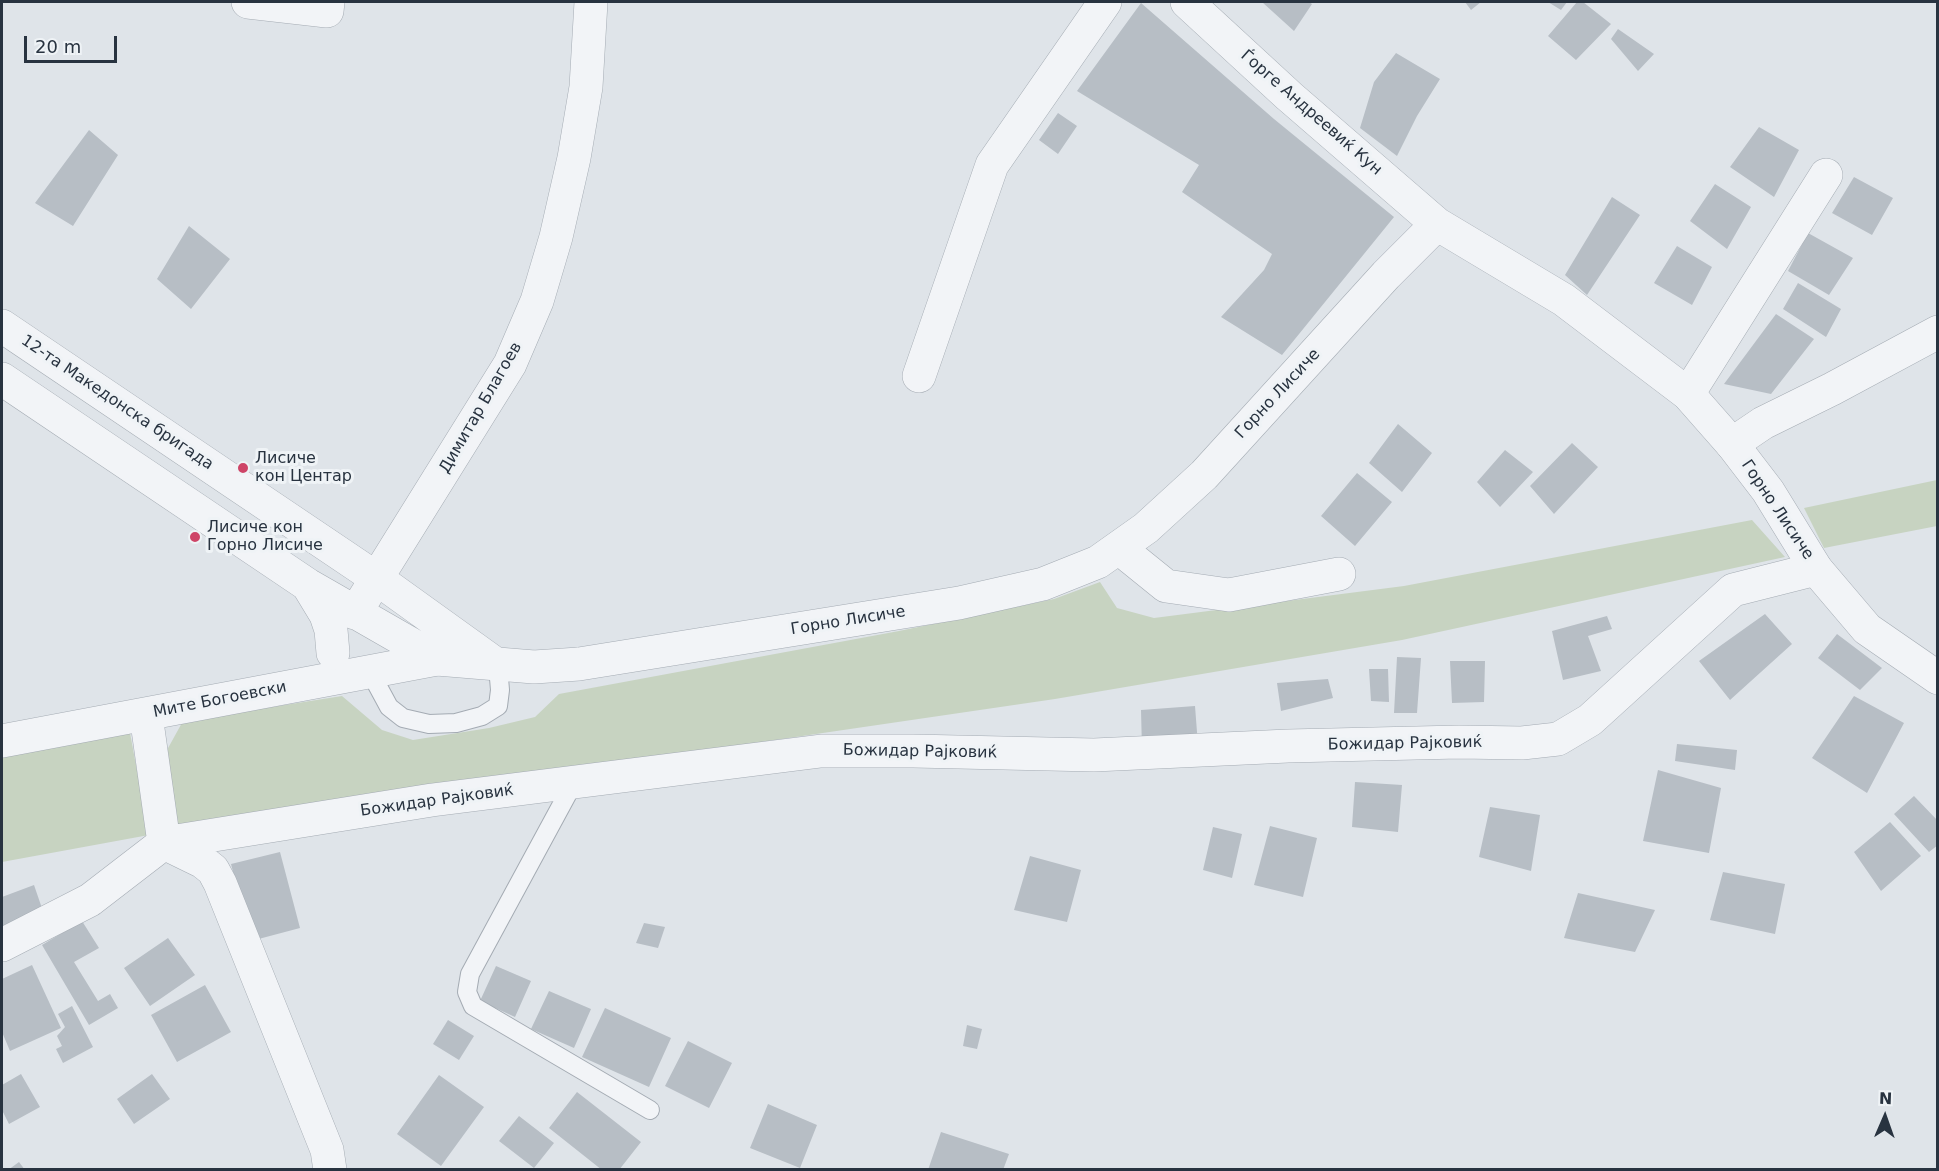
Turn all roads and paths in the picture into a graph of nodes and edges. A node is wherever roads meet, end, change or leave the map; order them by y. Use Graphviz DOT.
graph roads {
  1 [pos="248,2"];
  2 [pos="328,2"];
  3 [pos="591,2"];
  4 [pos="1105,2"];
  5 [pos="1187,2"];
  6 [pos="1826,175"];
  7 [pos="1437,224"];
  8 [pos="2,326"];
  9 [pos="1938,332"];
  10 [pos="919,376"];
  11 [pos="2,379"];
  12 [pos="1688,394"];
  13 [pos="1732,444"];
  14 [pos="1119,548"];
  15 [pos="1816,569"];
  16 [pos="1339,574"];
  17 [pos="376,578"];
  18 [pos="308,585"];
  19 [pos="355,613"];
  20 [pos="333,653"];
  21 [pos="437,659"];
  22 [pos="498,666"];
  23 [pos="369,670"];
  24 [pos="1938,678"];
  25 [pos="316,681"];
  26 [pos="146,715"];
  27 [pos="2,741"];
  28 [pos="574,782"];
  29 [pos="164,843"];
  30 [pos="2,945"];
  31 [pos="650,1110"];
  32 [pos="330,1170"];
  1 -- 2 [label="street"];
  3 -- 17 [label="street, Димитар Благоев"];
  4 -- 10 [label="street"];
  5 -- 7 [label="street, Ѓорге Андреевиќ Кун"];
  6 -- 12 [label="street"];
  7 -- 12 [label="street, Горно Лисиче"];
  7 -- 14 [label="street, Горно Лисиче"];
  8 -- 17 [label="street, 12-та Македонска бригада"];
  9 -- 13 [label="street"];
  11 -- 18 [label="street"];
  12 -- 13 [label="street, Горно Лисиче"];
  13 -- 15 [label="street, Горно Лисиче"];
  14 -- 16 [label="street"];
  14 -- 22 [label="street, Горно Лисиче"];
  15 -- 24 [label="street, Горно Лисиче"];
  15 -- 28 [label="street, Божидар Рајковиќ"];
  17 -- 19 [label="street, Димитар Благоев"];
  17 -- 22 [label="street, 12-та Македонска бригада"];
  18 -- 19 [label="street"];
  18 -- 20 [label="street"];
  19 -- 20 [label="street, Димитар Благоев"];
  19 -- 21 [label="street"];
  20 -- 25 [label="street, Димитар Благоев"];
  21 -- 22 [label="street, Горно Лисиче"];
  21 -- 23 [label="street, Мите Богоевски"];
  22 -- 23 [label="lane"];
  23 -- 25 [label="street, Мите Богоевски"];
  25 -- 26 [label="street, Мите Богоевски"];
  26 -- 27 [label="street, Мите Богоевски"];
  26 -- 29 [label="street"];
  28 -- 29 [label="street, Божидар Рајковиќ"];
  28 -- 31 [label="lane"];
  29 -- 30 [label="street, Божидар Рајковиќ"];
  29 -- 32 [label="street"];
}
